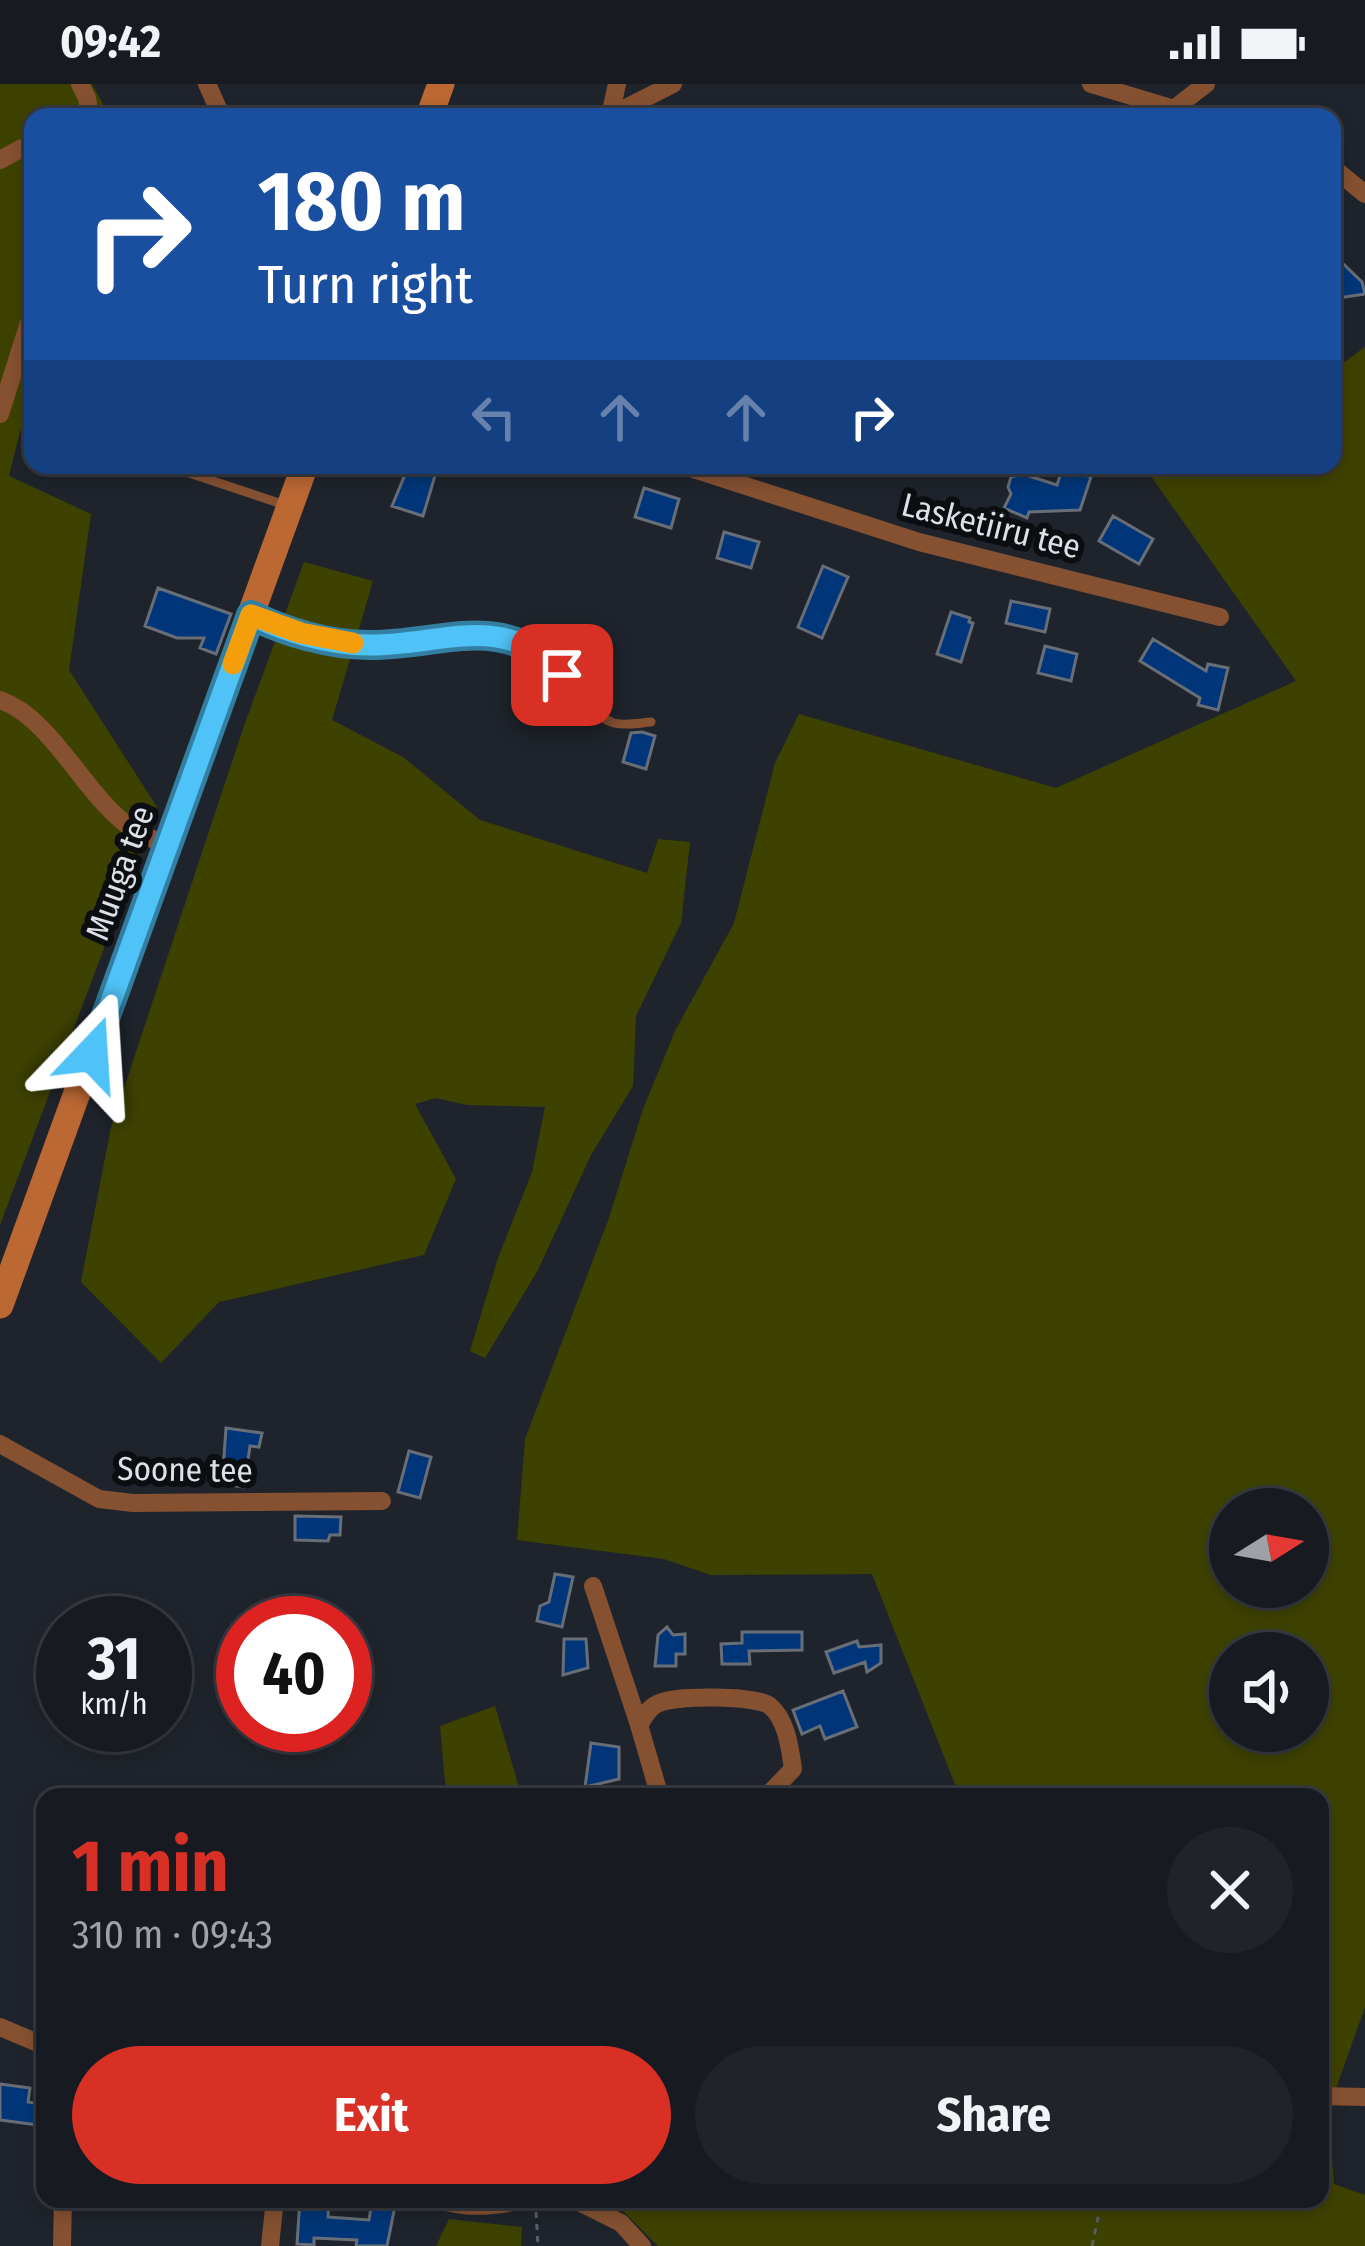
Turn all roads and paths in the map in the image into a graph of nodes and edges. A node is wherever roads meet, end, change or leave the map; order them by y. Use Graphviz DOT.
graph roads {
  1 [pos="674,84"];
  2 [pos="1091,84"];
  3 [pos="1206,84"];
  4 [pos="627,108"];
  5 [pos="1175,108"];
  6 [pos="1341,174"];
  7 [pos="1365,194"];
  8 [pos="24,338"];
  9 [pos="0,414"];
  10 [pos="191,474"];
  11 [pos="302,474"];
  12 [pos="709,474"];
  13 [pos="290,507"];
  14 [pos="251,615"];
  15 [pos="1220,616"];
  16 [pos="0,700"];
  17 [pos="651,722"];
  18 [pos="169,844"];
  19 [pos="0,1305"];
  20 [pos="0,1444"];
  21 [pos="382,1501"];
  22 [pos="592,1586"];
  23 [pos="639,1726"];
  24 [pos="657,1788"];
  25 [pos="775,1788"];
  26 [pos="0,2027"];
  27 [pos="36,2042"];
  28 [pos="1329,2096"];
  29 [pos="1365,2097"];
  30 [pos="63,2208"];
  31 [pos="274,2208"];
  32 [pos="536,2208"];
  33 [pos="591,2208"];
  34 [pos="1100,2208"];
  35 [pos="62,2246"];
  36 [pos="270,2246"];
  37 [pos="538,2246"];
  38 [pos="642,2246"];
  39 [pos="1092,2246"];
  1 -- 4 [label="street"];
  2 -- 5 [label="street"];
  3 -- 5 [label="street"];
  6 -- 7 [label="street"];
  8 -- 9 [label="street"];
  10 -- 13 [label="lane"];
  11 -- 13 [label="street, Muuga tee"];
  12 -- 15 [label="street, Lasketiiru tee"];
  13 -- 14 [label="street, Muuga tee"];
  14 -- 17 [label="lane"];
  14 -- 18 [label="street, Muuga tee"];
  16 -- 18 [label="street"];
  18 -- 19 [label="street, Muuga tee"];
  20 -- 21 [label="street, Soone tee"];
  22 -- 23 [label="street"];
  23 -- 24 [label="street"];
  23 -- 25 [label="street"];
  26 -- 27 [label="street"];
  28 -- 29 [label="street"];
  30 -- 35 [label="street"];
  31 -- 36 [label="street"];
  32 -- 37 [label="path"];
  33 -- 38 [label="street"];
  34 -- 39 [label="path"];
}
